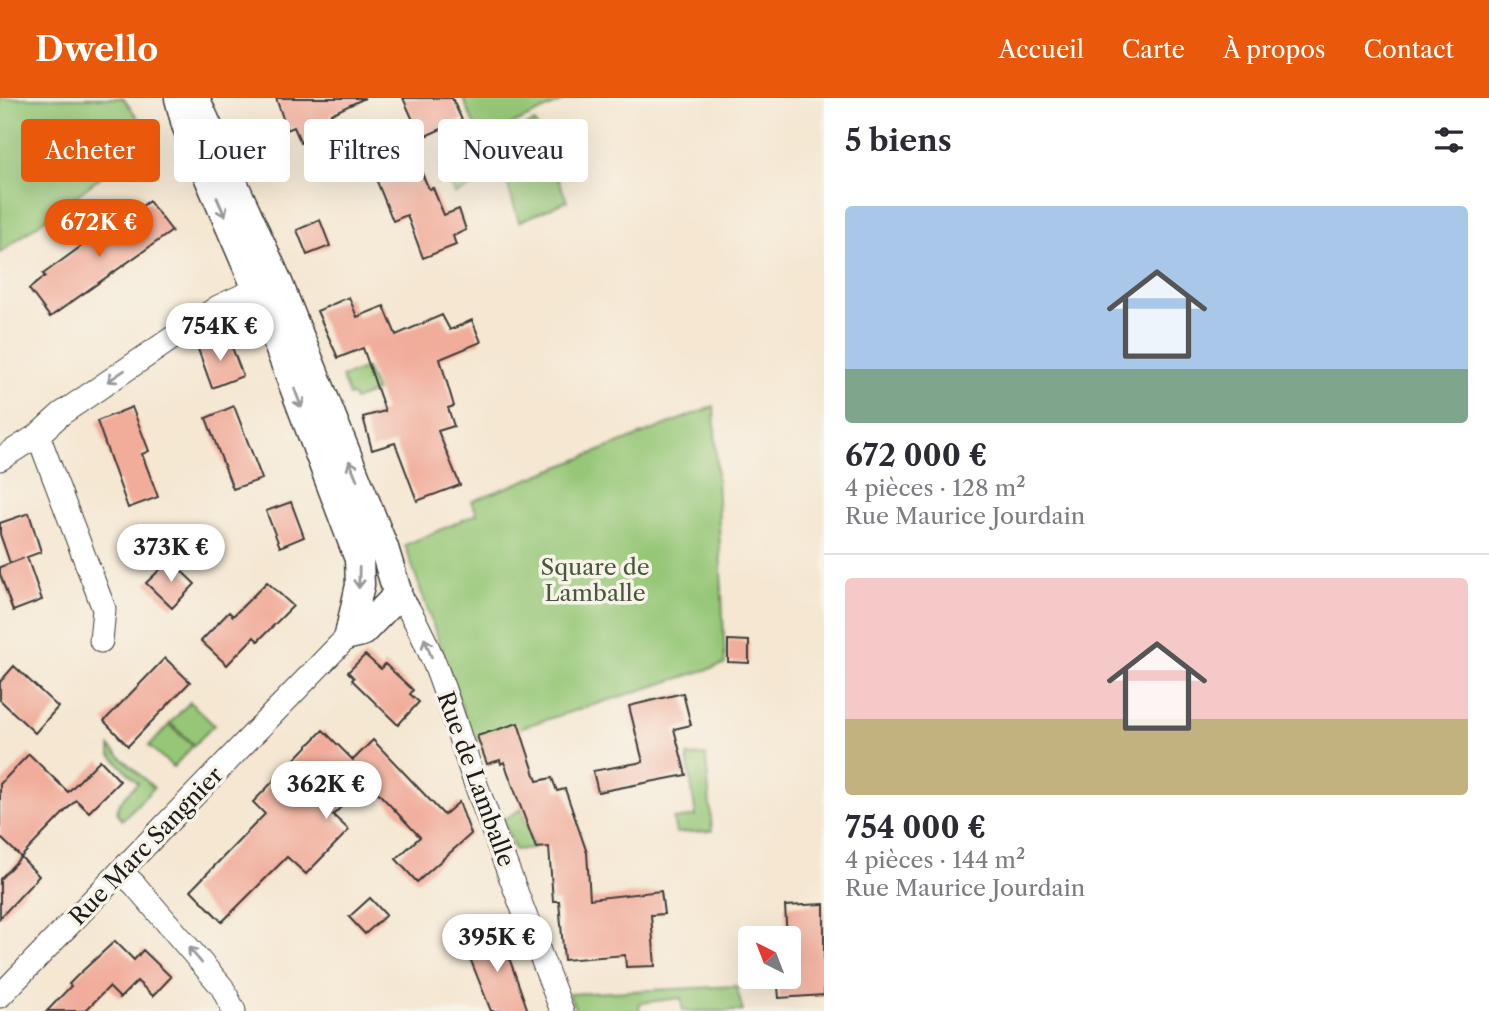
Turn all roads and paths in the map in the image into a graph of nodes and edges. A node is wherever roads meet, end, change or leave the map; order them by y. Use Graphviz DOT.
graph roads {
  1 [pos="179,98"];
  2 [pos="195,98"];
  3 [pos="267,284"];
  4 [pos="38,435"];
  5 [pos="0,459"];
  6 [pos="397,591"];
  7 [pos="349,635"];
  8 [pos="101,641"];
  9 [pos="121,872"];
  10 [pos="0,996"];
  11 [pos="234,1011"];
  12 [pos="562,1011"];
  1 -- 3 [label="street, one-way"];
  2 -- 3 [label="street"];
  3 -- 4 [label="street, one-way"];
  6 -- 3 [label="street, one-way"];
  3 -- 7 [label="street, one-way"];
  4 -- 5 [label="street"];
  4 -- 8 [label="street"];
  6 -- 7 [label="street"];
  12 -- 6 [label="street, Rue de Lamballe, one-way"];
  7 -- 9 [label="street, Rue Marc Sangnier"];
  9 -- 10 [label="street, Rue Marc Sangnier"];
  11 -- 9 [label="street, one-way"];
}
